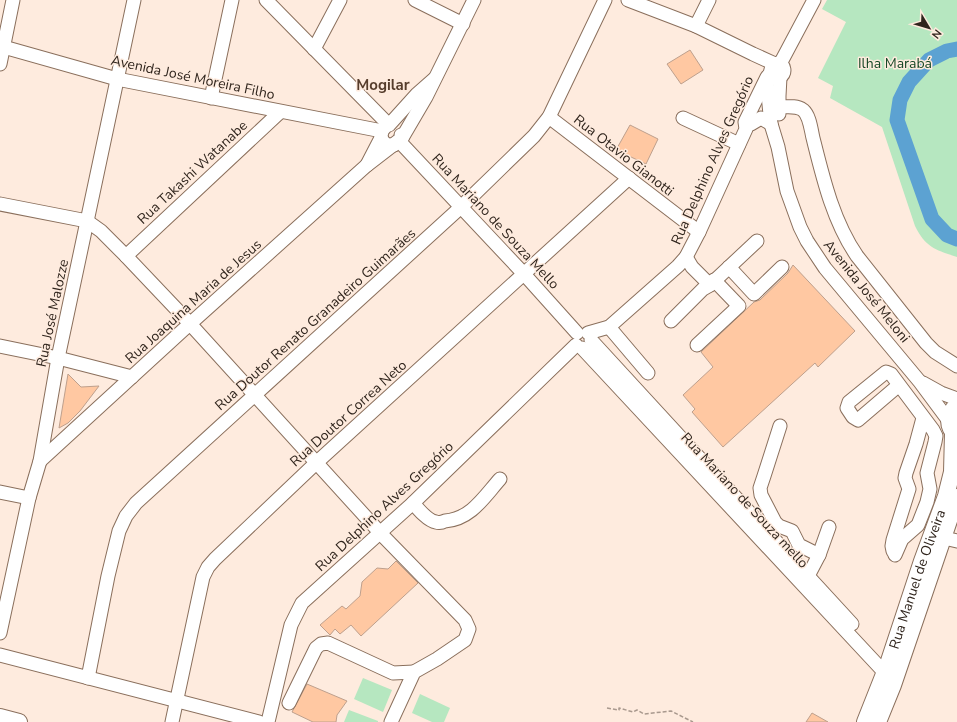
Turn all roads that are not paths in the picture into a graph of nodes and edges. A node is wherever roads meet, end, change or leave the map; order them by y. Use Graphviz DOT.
graph roads {
  1 [pos="13,0"];
  2 [pos="134,0"];
  3 [pos="232,0"];
  4 [pos="266,0"];
  5 [pos="340,0"];
  6 [pos="415,0"];
  7 [pos="474,0"];
  8 [pos="605,0"];
  9 [pos="628,0"];
  10 [pos="709,0"];
  11 [pos="814,0"];
  12 [pos="463,24"];
  13 [pos="696,26"];
  14 [pos="2,47"];
  15 [pos="314,49"];
  16 [pos="0,64"];
  17 [pos="774,69"];
  18 [pos="117,79"];
  19 [pos="434,79"];
  20 [pos="211,98"];
  21 [pos="775,101"];
  22 [pos="280,112"];
  23 [pos="549,117"];
  24 [pos="683,118"];
  25 [pos="771,124"];
  26 [pos="748,127"];
  27 [pos="384,132"];
  28 [pos="398,141"];
  29 [pos="739,144"];
  30 [pos="778,147"];
  31 [pos="367,166"];
  32 [pos="629,178"];
  33 [pos="0,204"];
  34 [pos="461,207"];
  35 [pos="87,220"];
  36 [pos="699,232"];
  37 [pos="757,241"];
  38 [pos="126,256"];
  39 [pos="682,262"];
  40 [pos="729,267"];
  41 [pos="782,268"];
  42 [pos="524,274"];
  43 [pos="709,284"];
  44 [pos="671,321"];
  45 [pos="568,323"];
  46 [pos="189,324"];
  47 [pos="609,327"];
  48 [pos="583,340"];
  49 [pos="698,345"];
  50 [pos="0,346"];
  51 [pos="58,358"];
  52 [pos="957,366"];
  53 [pos="648,373"];
  54 [pos="132,377"];
  55 [pos="920,382"];
  56 [pos="900,385"];
  57 [pos="254,395"];
  58 [pos="957,399"];
  59 [pos="957,405"];
  60 [pos="923,418"];
  61 [pos="780,426"];
  62 [pos="953,430"];
  63 [pos="40,461"];
  64 [pos="316,463"];
  65 [pos="500,479"];
  66 [pos="0,492"];
  67 [pos="957,497"];
  68 [pos="29,498"];
  69 [pos="763,500"];
  70 [pos="412,503"];
  71 [pos="746,509"];
  72 [pos="829,527"];
  73 [pos="380,532"];
  74 [pos="950,540"];
  75 [pos="819,555"];
  76 [pos="808,576"];
  77 [pos="0,633"];
  78 [pos="0,655"];
  79 [pos="887,669"];
  80 [pos="414,672"];
  81 [pos="88,678"];
  82 [pos="176,701"];
  83 [pos="289,703"];
  84 [pos="0,716"];
  85 [pos="19,722"];
  86 [pos="172,722"];
  87 [pos="259,722"];
  88 [pos="268,722"];
  89 [pos="391,722"];
  90 [pos="865,722"];
  91 [pos="878,722"];
  1 -- 14 [label="street"];
  2 -- 18 [label="street, Rua José Malozze"];
  3 -- 20 [label="street"];
  4 -- 15 [label="street"];
  5 -- 15 [label="street"];
  6 -- 12 [label="street"];
  7 -- 12 [label="street"];
  8 -- 23 [label="street, Rua Doutor Renato Granadeiro Guimarães"];
  9 -- 13 [label="street"];
  10 -- 13 [label="street"];
  11 -- 17 [label="street, Rua Delphino Alves Gregório"];
  12 -- 19 [label="street"];
  13 -- 17 [label="street"];
  14 -- 16 [label="street"];
  14 -- 18 [label="street, Avenida José Moreira Filho"];
  15 -- 27 [label="street"];
  17 -- 21 [label="street"];
  17 -- 26 [label="street, Rua Delphino Alves Gregório"];
  18 -- 20 [label="street, Avenida José Moreira Filho"];
  18 -- 35 [label="street, Rua José Malozze"];
  19 -- 27 [label="street"];
  19 -- 28 [label="street"];
  20 -- 22 [label="street, Avenida José Moreira Filho"];
  21 -- 25 [label="street"];
  21 -- 26 [label="street"];
  21 -- 30 [label="street"];
  21 -- 52 [label="street"];
  22 -- 27 [label="street, Avenida José Moreira Filho"];
  22 -- 38 [label="street, Rua Takashi Watanabe"];
  23 -- 32 [label="street, Rua Otavio Gianotti"];
  23 -- 34 [label="street, Rua Doutor Renato Granadeiro Guimarães"];
  24 -- 29 [label="street"];
  25 -- 26 [label="street"];
  25 -- 30 [label="street"];
  26 -- 29 [label="street, Rua Delphino Alves Gregório"];
  27 -- 28 [label="street"];
  27 -- 28 [label="street"];
  27 -- 31 [label="street"];
  28 -- 31 [label="street, Rua Joaquina Maria de Jesus"];
  28 -- 34 [label="street, Rua Mariano de Souza Mello"];
  29 -- 36 [label="street, Rua Delphino Alves Gregório"];
  30 -- 55 [label="street, Avenida José Meloni"];
  31 -- 46 [label="street, Rua Joaquina Maria de Jesus"];
  32 -- 36 [label="street, Rua Otavio Gianotti"];
  32 -- 42 [label="street, Rua Doutor Correa Neto"];
  33 -- 35 [label="street"];
  34 -- 42 [label="street, Rua Mariano de Souza Mello"];
  34 -- 57 [label="street, Rua Doutor Renato Granadeiro Guimarães"];
  35 -- 38 [label="street"];
  35 -- 51 [label="street, Rua José Malozze"];
  36 -- 39 [label="street, Rua Delphino Alves Gregório"];
  37 -- 40 [label="street"];
  38 -- 46 [label="street"];
  39 -- 43 [label="street"];
  39 -- 47 [label="street, Rua Delphino Alves Gregório"];
  40 -- 41 [label="street"];
  40 -- 43 [label="street"];
  42 -- 45 [label="street, Rua Mariano de Souza Mello"];
  42 -- 64 [label="street, Rua Doutor Correa Neto"];
  43 -- 44 [label="street"];
  43 -- 49 [label="street"];
  45 -- 48 [label="street, Rua Mariano de Souza mello"];
  46 -- 54 [label="street, Rua Joaquina Maria de Jesus"];
  46 -- 57 [label="street"];
  47 -- 48 [label="street, Rua Delphino Alves Gregório"];
  47 -- 53 [label="street"];
  48 -- 70 [label="street, Rua Delphino Alves Gregório"];
  48 -- 71 [label="street, Rua Mariano de Souza mello"];
  48 -- 79 [label="street, Rua Mariano de Souza mello"];
  50 -- 51 [label="street"];
  51 -- 54 [label="street"];
  51 -- 63 [label="street, Rua José Malozze"];
  54 -- 63 [label="street, Rua Joaquina Maria de Jesus"];
  55 -- 58 [label="street, Avenida José Meloni"];
  55 -- 62 [label="street, Avenida José Meloni"];
  56 -- 60 [label="street"];
  57 -- 64 [label="street"];
  57 -- 81 [label="street, Rua Doutor Renato Granadeiro Guimarães"];
  59 -- 62 [label="main road"];
  60 -- 60 [label="street"];
  61 -- 69 [label="street"];
  62 -- 79 [label="main road, Rua Manuel de Oliveira"];
  63 -- 68 [label="street, Rua José Malozze"];
  64 -- 73 [label="street"];
  64 -- 82 [label="street, Rua Doutor Correa Neto"];
  65 -- 70 [label="street"];
  66 -- 68 [label="street"];
  67 -- 74 [label="main road, Rua Manuel de Oliveira"];
  68 -- 77 [label="street, Rua José Malozze"];
  69 -- 71 [label="street"];
  69 -- 75 [label="street"];
  70 -- 73 [label="street, Rua Delphino Alves Gregório"];
  71 -- 76 [label="street, Rua Mariano de Souza mello"];
  72 -- 75 [label="street"];
  73 -- 80 [label="street"];
  73 -- 88 [label="street, Rua Delphino Alves Gregório"];
  74 -- 91 [label="main road, Rua Manuel de Oliveira"];
  75 -- 76 [label="street"];
  76 -- 79 [label="street, Rua Mariano de Souza mello"];
  78 -- 81 [label="street"];
  79 -- 90 [label="main road, Rua Manuel de Oliveira"];
  80 -- 83 [label="street"];
  80 -- 89 [label="street"];
  81 -- 82 [label="street"];
  82 -- 86 [label="street, Rua Doutor Correa Neto"];
  82 -- 87 [label="street"];
  84 -- 85 [label="main road"];
}
